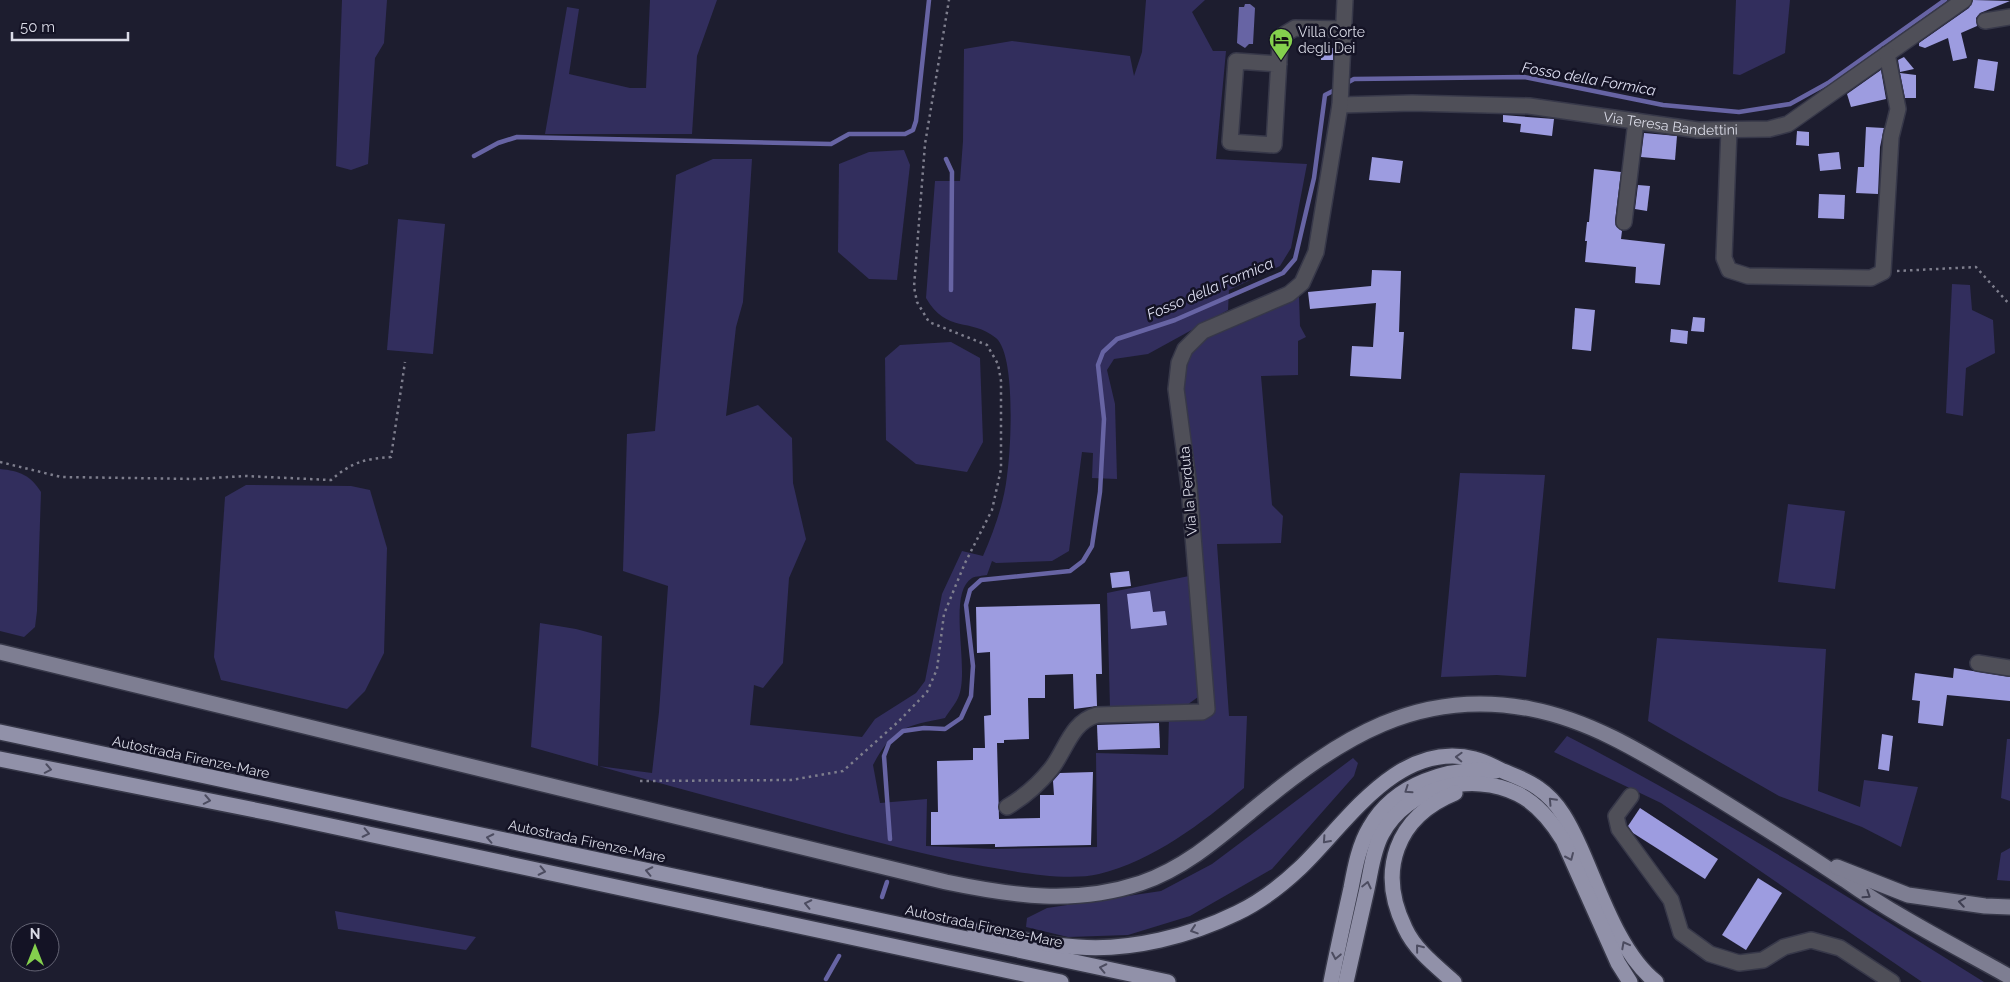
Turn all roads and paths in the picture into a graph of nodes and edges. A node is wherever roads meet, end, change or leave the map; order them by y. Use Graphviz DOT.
graph roads {
  1 [pos="948,0"];
  2 [pos="1345,0"];
  3 [pos="1964,0"];
  4 [pos="2010,17"];
  5 [pos="1986,22"];
  6 [pos="1344,29"];
  7 [pos="1887,54"];
  8 [pos="1279,64"];
  9 [pos="1340,105"];
  10 [pos="1636,121"];
  11 [pos="1729,130"];
  12 [pos="1624,222"];
  13 [pos="1883,272"];
  14 [pos="2010,305"];
  15 [pos="405,362"];
  16 [pos="0,462"];
  17 [pos="0,652"];
  18 [pos="1978,663"];
  19 [pos="2010,668"];
  20 [pos="0,732"];
  21 [pos="0,759"];
  22 [pos="1505,771"];
  23 [pos="640,782"];
  24 [pos="1485,783"];
  25 [pos="1631,796"];
  26 [pos="1007,807"];
  27 [pos="1813,857"];
  28 [pos="2010,907"];
  29 [pos="840,911"];
  30 [pos="2010,977"];
  31 [pos="1060,982"];
  32 [pos="1168,982"];
  33 [pos="1331,982"];
  34 [pos="1346,982"];
  35 [pos="1454,982"];
  36 [pos="1630,982"];
  37 [pos="1656,982"];
  38 [pos="1892,982"];
  1 -- 23 [label="path"];
  2 -- 6 [label="street"];
  3 -- 7 [label="street, Via Teresa Bandettini"];
  4 -- 5 [label="street"];
  6 -- 8 [label="street"];
  6 -- 9 [label="street"];
  7 -- 11 [label="street, Via Teresa Bandettini"];
  7 -- 13 [label="street"];
  8 -- 8 [label="street"];
  9 -- 10 [label="street, Via Teresa Bandettini"];
  9 -- 26 [label="street, Via la Perduta"];
  10 -- 11 [label="street, Via Teresa Bandettini"];
  10 -- 12 [label="street"];
  11 -- 13 [label="street"];
  13 -- 14 [label="path"];
  15 -- 16 [label="path"];
  17 -- 27 [label="main road"];
  18 -- 19 [label="street"];
  29 -- 20 [label="highway, Autostrada Firenze-Mare, one-way"];
  21 -- 31 [label="highway, one-way"];
  22 -- 29 [label="highway, one-way"];
  22 -- 33 [label="highway, one-way"];
  37 -- 22 [label="highway, one-way"];
  34 -- 24 [label="highway, one-way"];
  35 -- 24 [label="highway, one-way"];
  24 -- 36 [label="highway, one-way"];
  25 -- 38 [label="street"];
  28 -- 27 [label="main road, one-way"];
  27 -- 30 [label="main road, one-way"];
  32 -- 29 [label="highway, Autostrada Firenze-Mare, one-way"];
}
